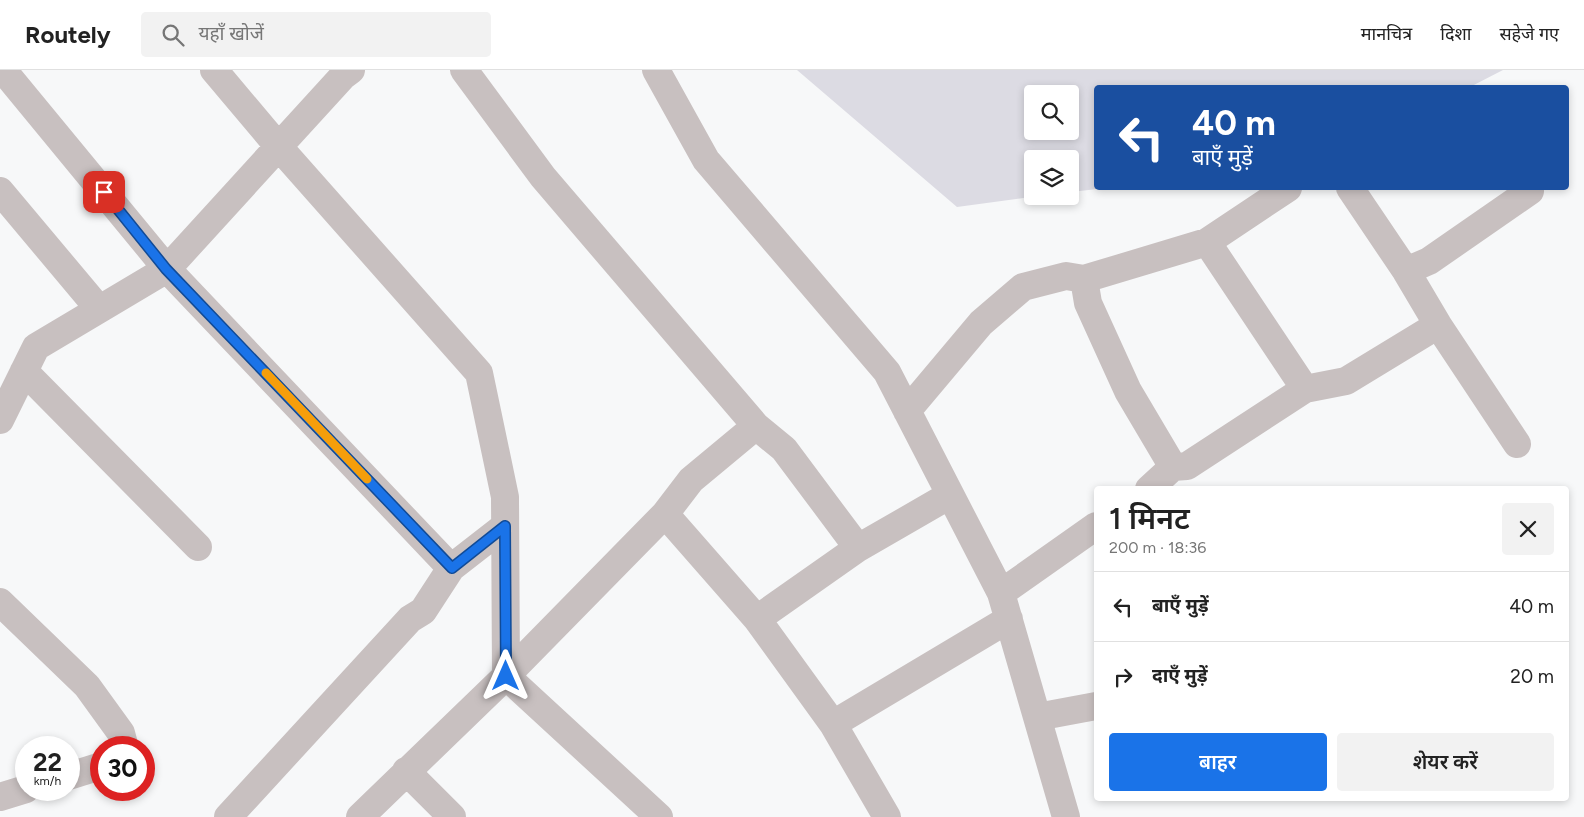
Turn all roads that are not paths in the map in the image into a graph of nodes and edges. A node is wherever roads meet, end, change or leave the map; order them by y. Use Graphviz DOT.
graph roads {
  1 [pos="3,70"];
  2 [pos="214,70"];
  3 [pos="351,70"];
  4 [pos="464,70"];
  5 [pos="656,70"];
  6 [pos="278,146"];
  7 [pos="1285,190"];
  8 [pos="1351,190"];
  9 [pos="0,191"];
  10 [pos="1530,191"];
  11 [pos="1207,242"];
  12 [pos="166,269"];
  13 [pos="1406,271"];
  14 [pos="1084,279"];
  15 [pos="99,309"];
  16 [pos="1438,324"];
  17 [pos="24,371"];
  18 [pos="1306,389"];
  19 [pos="907,411"];
  20 [pos="0,420"];
  21 [pos="756,426"];
  22 [pos="1517,444"];
  23 [pos="1173,467"];
  24 [pos="1152,486"];
  25 [pos="950,495"];
  26 [pos="665,514"];
  27 [pos="505,526"];
  28 [pos="1094,527"];
  29 [pos="198,547"];
  30 [pos="858,548"];
  31 [pos="452,568"];
  32 [pos="1001,593"];
  33 [pos="0,602"];
  34 [pos="757,619"];
  35 [pos="1009,619"];
  36 [pos="506,676"];
  37 [pos="1094,706"];
  38 [pos="1038,717"];
  39 [pos="833,724"];
  40 [pos="122,736"];
  41 [pos="406,771"];
  42 [pos="15,792"];
  43 [pos="0,797"];
  44 [pos="228,817"];
  45 [pos="360,817"];
  46 [pos="452,817"];
  47 [pos="659,817"];
  48 [pos="887,817"];
  49 [pos="1066,817"];
  1 -- 12 [label="street"];
  2 -- 6 [label="street"];
  3 -- 6 [label="street"];
  4 -- 21 [label="street"];
  5 -- 19 [label="street"];
  6 -- 12 [label="street"];
  6 -- 27 [label="street"];
  7 -- 11 [label="street"];
  8 -- 13 [label="street"];
  9 -- 15 [label="street"];
  10 -- 13 [label="street"];
  11 -- 14 [label="street"];
  11 -- 18 [label="street"];
  12 -- 15 [label="street"];
  12 -- 31 [label="street"];
  13 -- 16 [label="street"];
  14 -- 19 [label="street"];
  14 -- 23 [label="street"];
  15 -- 17 [label="street"];
  16 -- 18 [label="street"];
  16 -- 22 [label="street"];
  17 -- 20 [label="street"];
  17 -- 29 [label="street"];
  18 -- 23 [label="street"];
  19 -- 25 [label="street"];
  21 -- 26 [label="street"];
  21 -- 30 [label="street"];
  23 -- 24 [label="street"];
  25 -- 30 [label="street"];
  25 -- 32 [label="street"];
  26 -- 34 [label="street"];
  26 -- 36 [label="street"];
  27 -- 31 [label="street"];
  27 -- 36 [label="street"];
  28 -- 32 [label="street"];
  30 -- 34 [label="street"];
  31 -- 44 [label="street"];
  32 -- 35 [label="street"];
  33 -- 40 [label="street"];
  34 -- 39 [label="street"];
  35 -- 38 [label="street"];
  35 -- 39 [label="street"];
  36 -- 41 [label="street"];
  36 -- 47 [label="street"];
  37 -- 38 [label="street"];
  38 -- 49 [label="street"];
  39 -- 48 [label="street"];
  41 -- 45 [label="street"];
  41 -- 46 [label="street"];
  42 -- 43 [label="street"];
}
